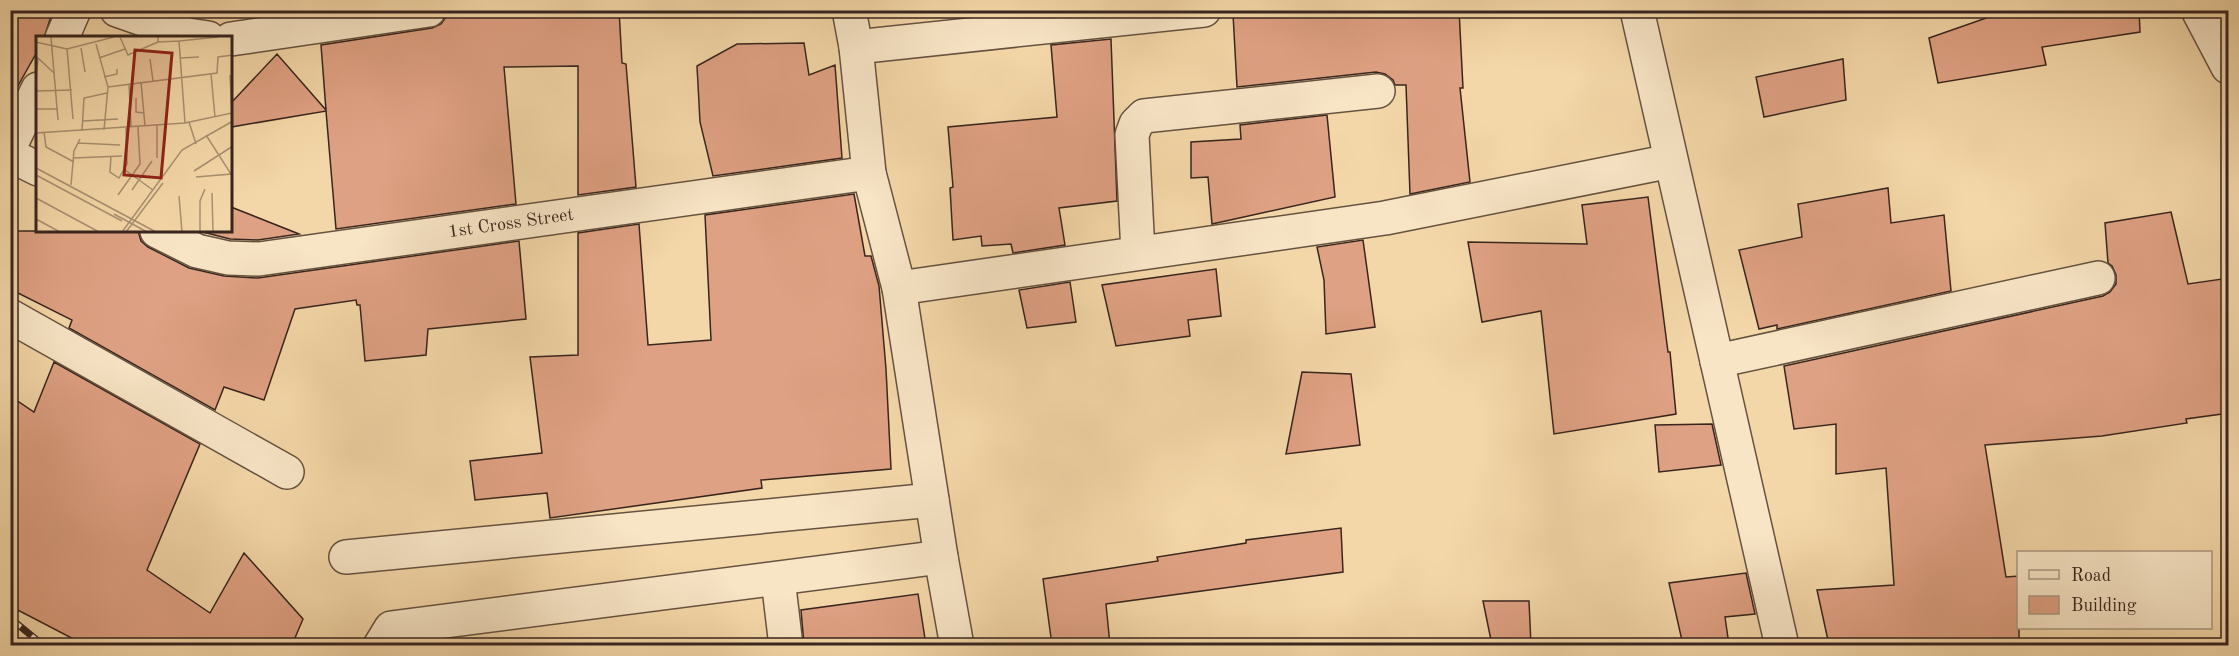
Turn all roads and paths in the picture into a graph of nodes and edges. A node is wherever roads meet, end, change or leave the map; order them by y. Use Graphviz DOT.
graph roads {
  1 [pos="74,10"];
  2 [pos="117,10"];
  3 [pos="429,10"];
  4 [pos="849,10"];
  5 [pos="1204,10"];
  6 [pos="1637,10"];
  7 [pos="2198,10"];
  8 [pos="63,36"];
  9 [pos="195,36"];
  10 [pos="232,39"];
  11 [pos="856,47"];
  12 [pos="2229,67"];
  13 [pos="1378,92"];
  14 [pos="36,93"];
  15 [pos="10,146"];
  16 [pos="10,155"];
  17 [pos="1671,161"];
  18 [pos="36,168"];
  19 [pos="869,173"];
  20 [pos="159,232"];
  21 [pos="1138,254"];
  22 [pos="2098,278"];
  23 [pos="899,288"];
  24 [pos="10,316"];
  25 [pos="1717,361"];
  26 [pos="287,472"];
  27 [pos="932,500"];
  28 [pos="346,557"];
  29 [pos="941,557"];
  30 [pos="778,579"];
  31 [pos="380,645"];
  32 [pos="786,645"];
  33 [pos="957,645"];
  34 [pos="1782,645"];
  1 -- 8 [label="street"];
  2 -- 9 [label="street"];
  3 -- 10 [label="street"];
  4 -- 11 [label="street"];
  5 -- 11 [label="street"];
  6 -- 17 [label="street"];
  7 -- 12 [label="street"];
  11 -- 19 [label="street"];
  13 -- 21 [label="street"];
  14 -- 15 [label="street"];
  16 -- 18 [label="street"];
  17 -- 21 [label="street"];
  17 -- 25 [label="street"];
  19 -- 20 [label="street, 1st Cross Street"];
  19 -- 23 [label="street"];
  21 -- 23 [label="street"];
  22 -- 25 [label="street"];
  23 -- 27 [label="street"];
  24 -- 26 [label="street"];
  25 -- 34 [label="street"];
  27 -- 28 [label="street"];
  27 -- 29 [label="street"];
  29 -- 30 [label="street"];
  29 -- 33 [label="street"];
  30 -- 31 [label="street"];
  30 -- 32 [label="street"];
}
